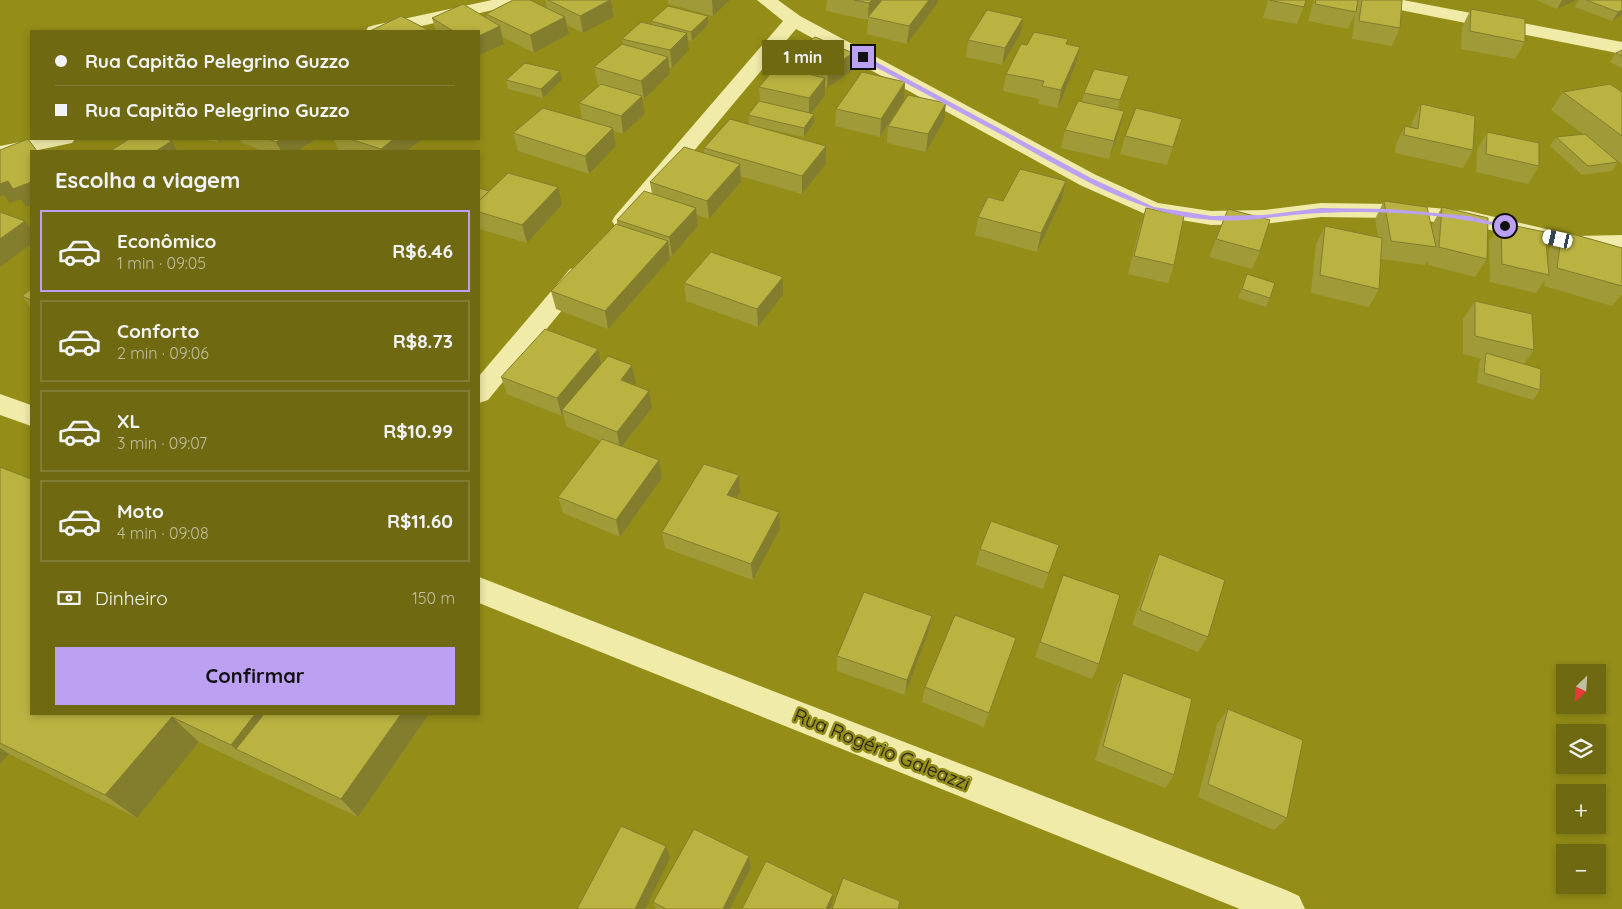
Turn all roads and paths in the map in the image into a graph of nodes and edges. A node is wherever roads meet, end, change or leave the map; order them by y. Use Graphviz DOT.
graph roads {
  1 [pos="516,0"];
  2 [pos="766,0"];
  3 [pos="1375,0"];
  4 [pos="794,20"];
  5 [pos="380,30"];
  6 [pos="1622,48"];
  7 [pos="60,140"];
  8 [pos="0,152"];
  9 [pos="1622,242"];
  10 [pos="1576,243"];
  11 [pos="1622,254"];
  12 [pos="480,391"];
  13 [pos="0,404"];
  14 [pos="30,416"];
  15 [pos="480,590"];
  16 [pos="1286,909"];
  1 -- 5 [label="street"];
  2 -- 4 [label="street"];
  3 -- 6 [label="street"];
  4 -- 10 [label="street"];
  4 -- 12 [label="street"];
  7 -- 8 [label="street"];
  9 -- 10 [label="street"];
  10 -- 11 [label="street"];
  13 -- 14 [label="street"];
  15 -- 16 [label="street, Rua Rogério Galeazzi"];
}
